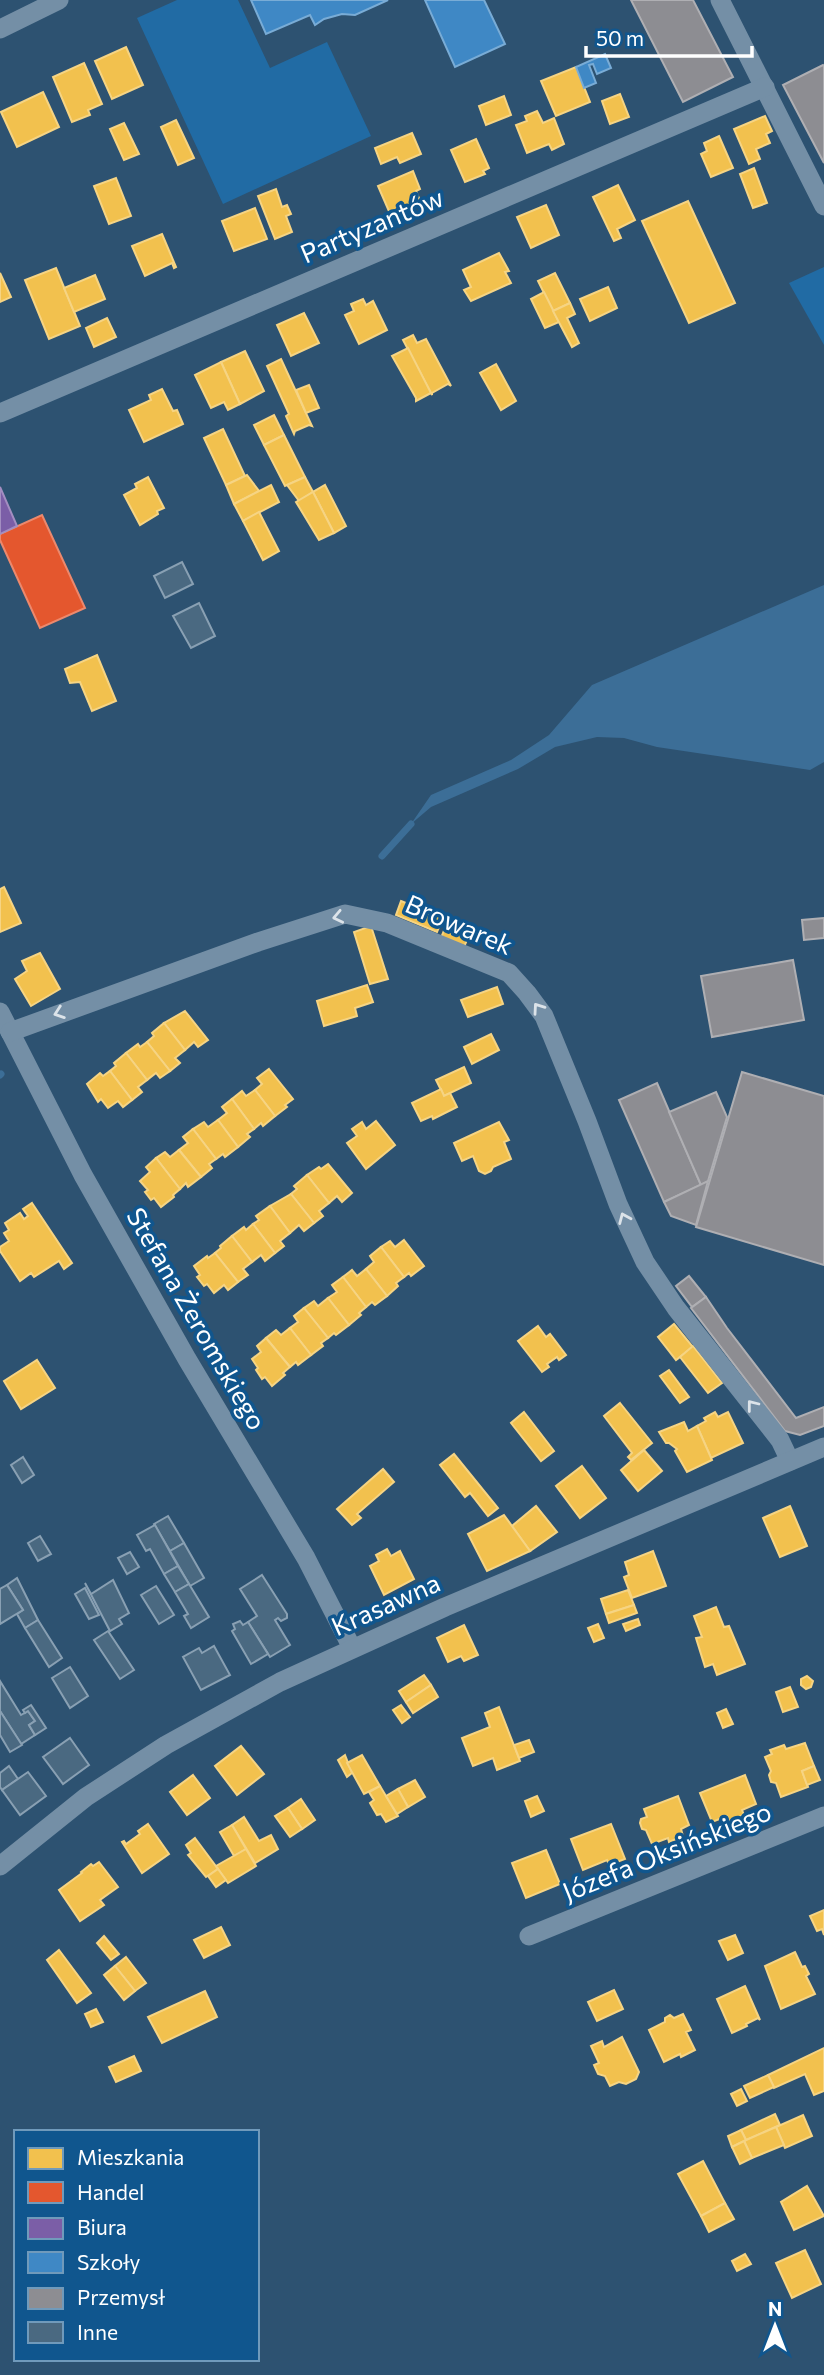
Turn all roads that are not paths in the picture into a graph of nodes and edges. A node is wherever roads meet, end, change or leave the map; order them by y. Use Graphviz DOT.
graph roads {
  1 [pos="59,0"];
  2 [pos="720,0"];
  3 [pos="0,29"];
  4 [pos="765,87"];
  5 [pos="824,206"];
  6 [pos="0,412"];
  7 [pos="0,1012"];
  8 [pos="10,1032"];
  9 [pos="824,1447"];
  10 [pos="790,1461"];
  11 [pos="352,1648"];
  12 [pos="824,1816"];
  13 [pos="0,1866"];
  14 [pos="529,1936"];
  1 -- 3 [label="street"];
  2 -- 4 [label="street"];
  4 -- 5 [label="street"];
  4 -- 6 [label="street, Partyzantów"];
  7 -- 8 [label="street, Stefana Żeromskiego"];
  10 -- 8 [label="street, Browarek, one-way"];
  8 -- 11 [label="street, Stefana Żeromskiego"];
  9 -- 10 [label="street, Krasawna"];
  10 -- 11 [label="street, Krasawna"];
  11 -- 13 [label="street, Krasawna"];
  12 -- 14 [label="street, Józefa Oksińskiego"];
}
